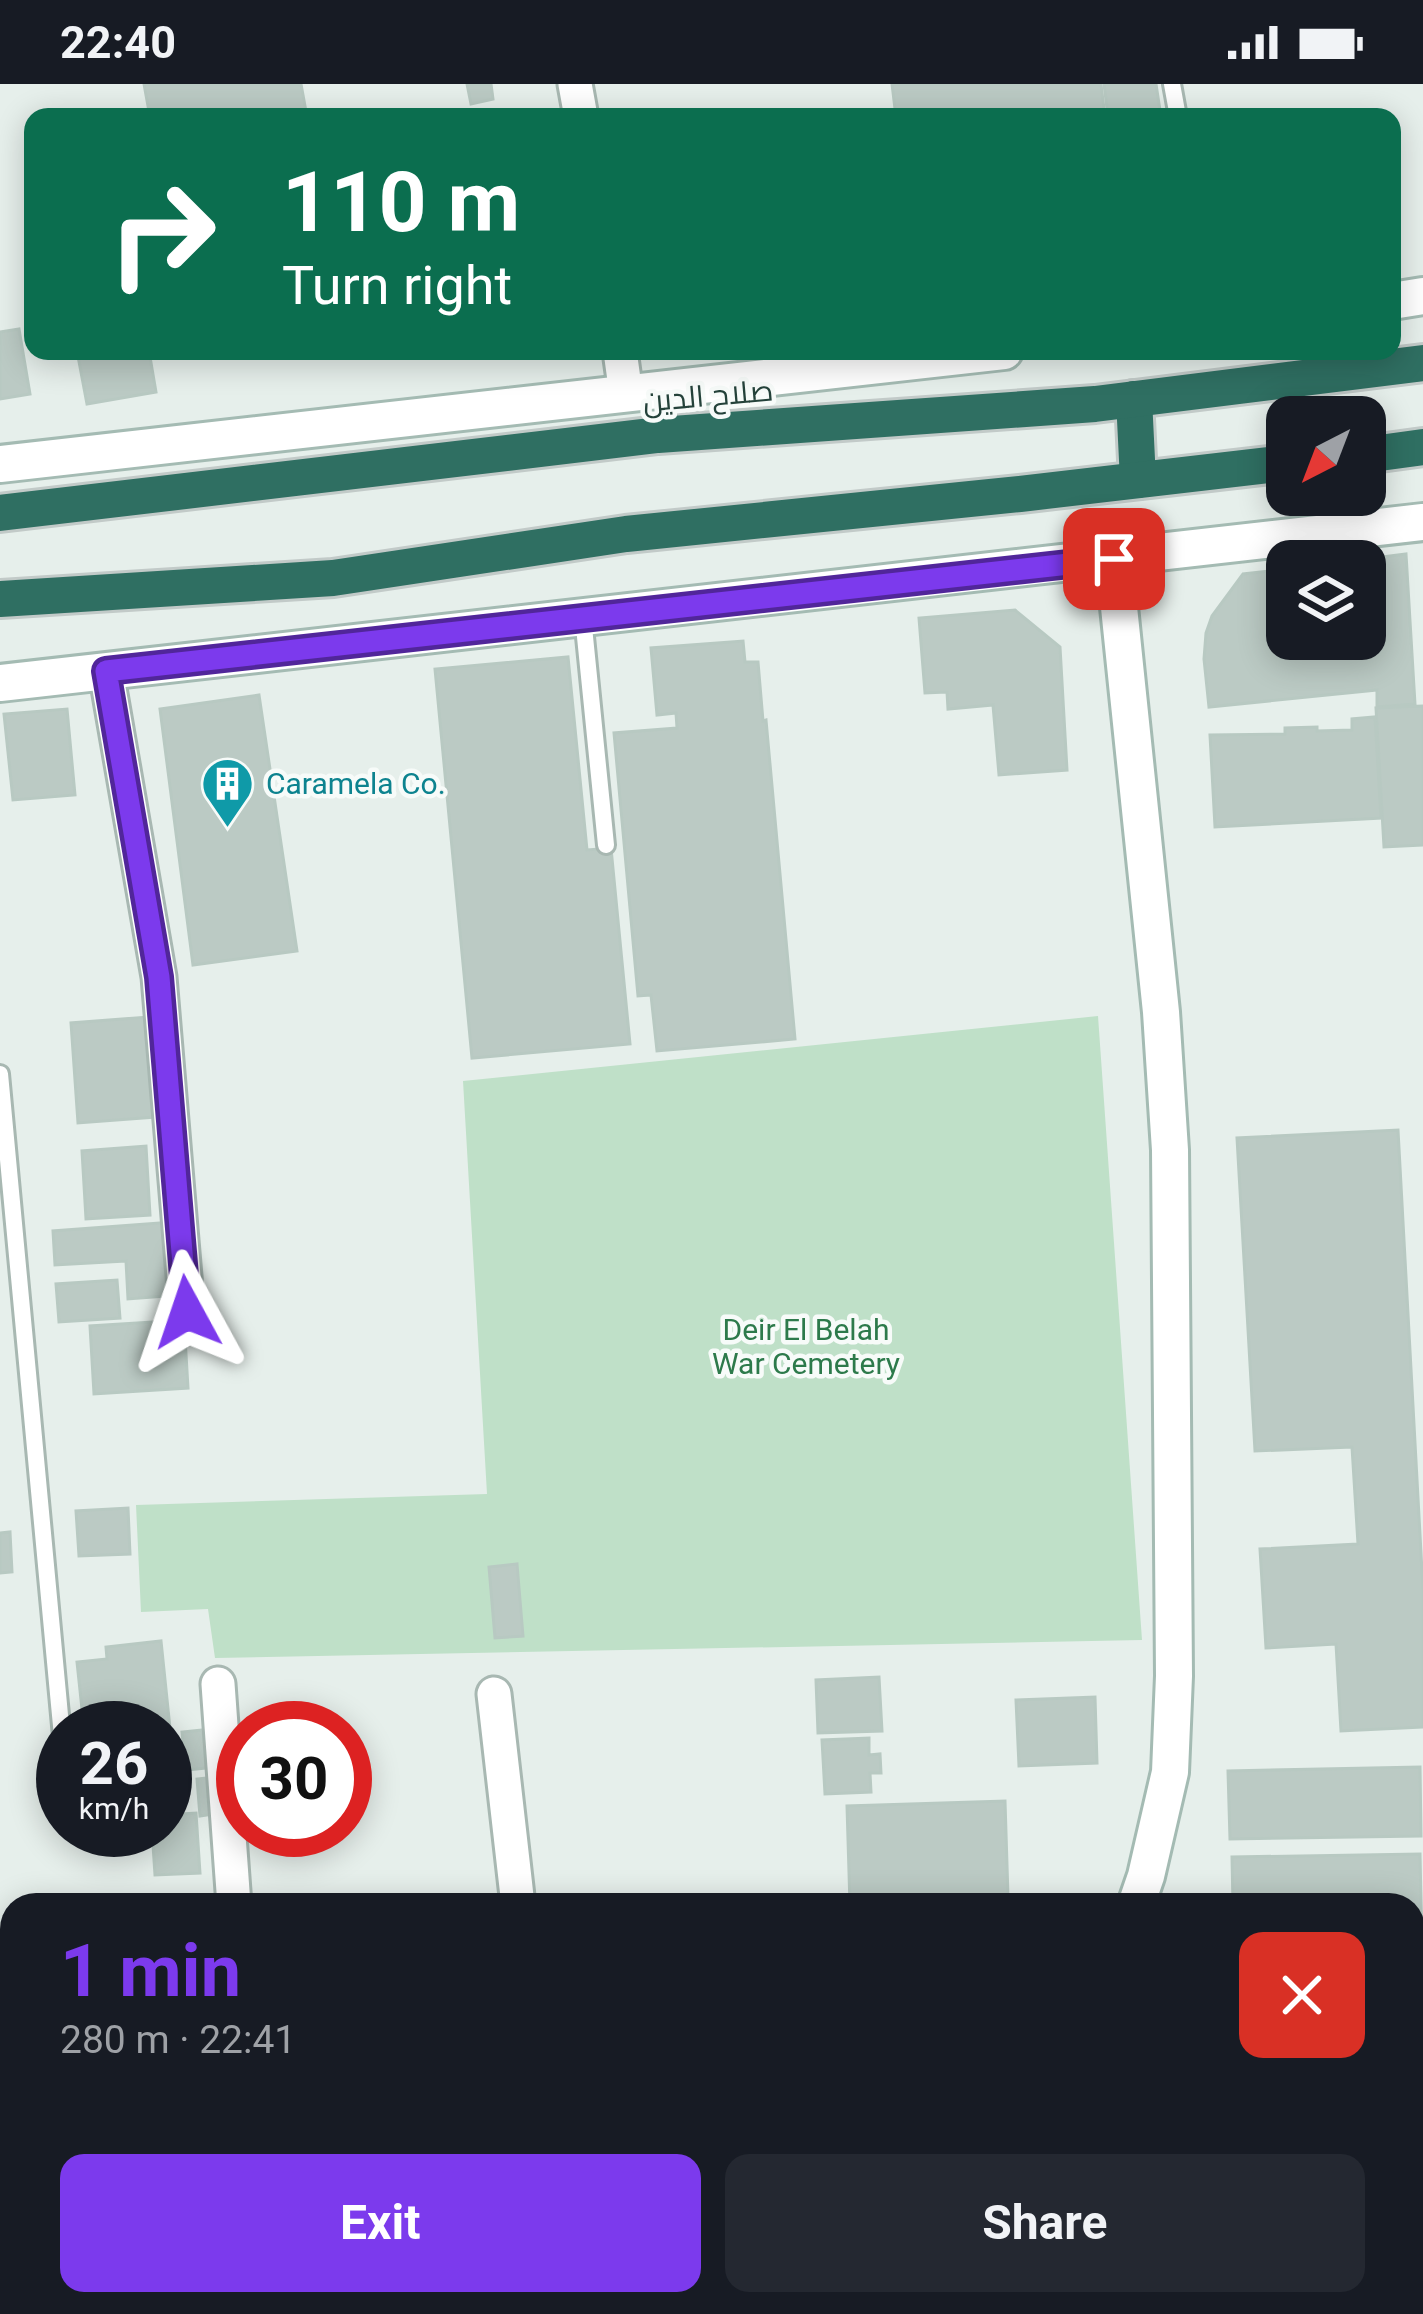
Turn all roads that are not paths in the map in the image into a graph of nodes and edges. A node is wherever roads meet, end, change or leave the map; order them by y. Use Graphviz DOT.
graph roads {
  1 [pos="621,360"];
  2 [pos="925,360"];
  3 [pos="1423,363"];
  4 [pos="626,394"];
  5 [pos="1134,399"];
  6 [pos="1423,447"];
  7 [pos="1386,452"];
  8 [pos="0,464"];
  9 [pos="1266,465"];
  10 [pos="1138,480"];
  11 [pos="0,513"];
  12 [pos="1423,522"];
  13 [pos="1114,559"];
  14 [pos="0,599"];
  15 [pos="583,616"];
  16 [pos="106,671"];
  17 [pos="0,683"];
  18 [pos="606,845"];
  19 [pos="0,1074"];
  20 [pos="187,1312"];
  21 [pos="218,1684"];
  22 [pos="494,1694"];
  23 [pos="59,1701"];
  24 [pos="233,1893"];
  25 [pos="517,1893"];
  26 [pos="1140,1893"];
  1 -- 4 [label="street"];
  2 -- 4 [label="street"];
  3 -- 5 [label="highway, صلاح الدين"];
  4 -- 8 [label="street"];
  5 -- 10 [label="highway"];
  5 -- 11 [label="highway, صلاح الدين"];
  6 -- 7 [label="highway"];
  9 -- 10 [label="highway"];
  10 -- 14 [label="highway"];
  12 -- 13 [label="street"];
  13 -- 15 [label="street"];
  13 -- 26 [label="street"];
  15 -- 16 [label="street"];
  15 -- 18 [label="lane"];
  16 -- 17 [label="street"];
  16 -- 20 [label="street"];
  19 -- 23 [label="lane"];
  21 -- 24 [label="street"];
  22 -- 25 [label="street"];
}
